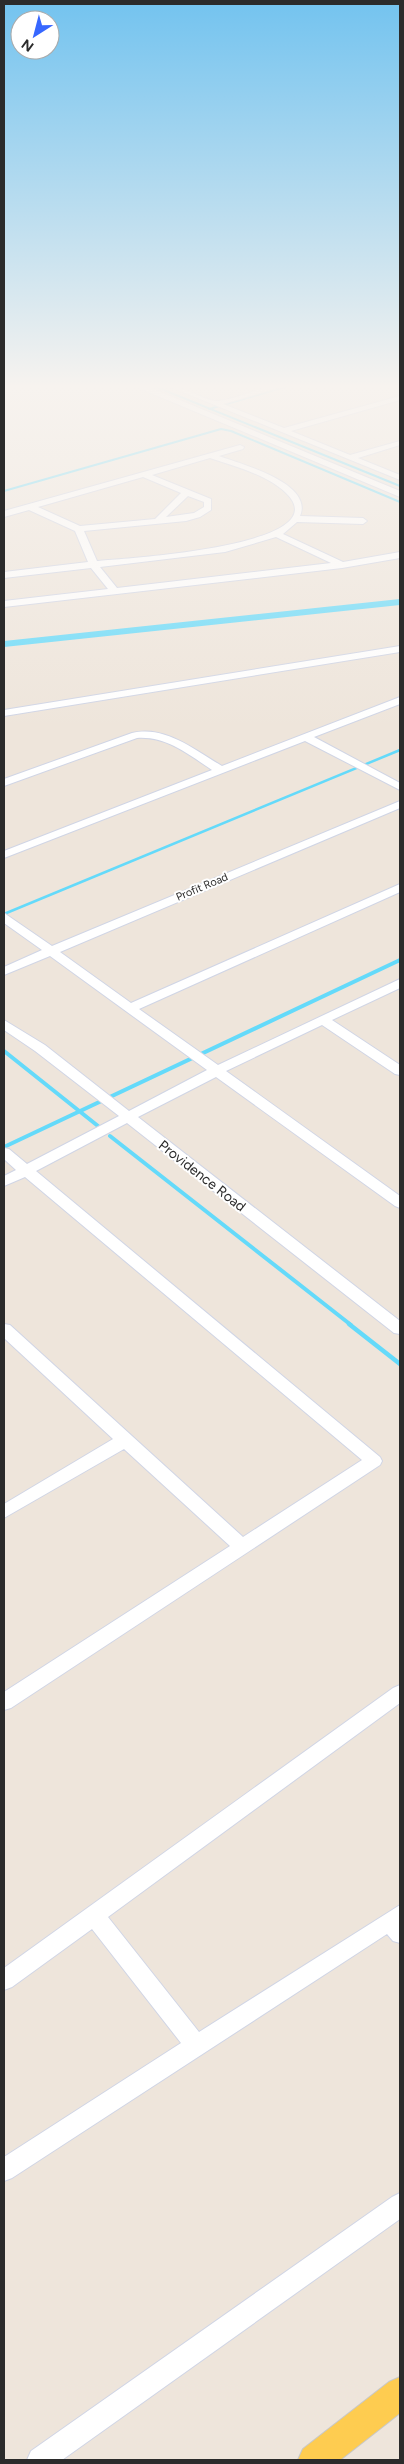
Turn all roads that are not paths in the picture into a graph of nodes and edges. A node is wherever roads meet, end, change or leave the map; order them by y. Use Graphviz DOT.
graph roads {
  1 [pos="57,499"];
  2 [pos="180,499"];
  3 [pos="202,499"];
  4 [pos="295,499"];
  5 [pos="30,507"];
  6 [pos="4,514"];
  7 [pos="296,519"];
  8 [pos="158,520"];
  9 [pos="363,521"];
  10 [pos="78,529"];
  11 [pos="276,534"];
  12 [pos="400,555"];
  13 [pos="94,565"];
  14 [pos="342,565"];
  15 [pos="4,575"];
  16 [pos="114,590"];
  17 [pos="4,604"];
  18 [pos="400,649"];
  19 [pos="400,700"];
  20 [pos="4,713"];
  21 [pos="305,737"];
  22 [pos="221,770"];
  23 [pos="4,783"];
  24 [pos="400,787"];
  25 [pos="400,804"];
  26 [pos="4,855"];
  27 [pos="400,888"];
  28 [pos="4,917"];
  29 [pos="50,950"];
  30 [pos="4,971"];
  31 [pos="400,983"];
  32 [pos="130,1008"];
  33 [pos="323,1020"];
  34 [pos="4,1024"];
  35 [pos="218,1070"];
  36 [pos="400,1072"];
  37 [pos="128,1118"];
  38 [pos="4,1152"];
  39 [pos="26,1171"];
  40 [pos="4,1182"];
  41 [pos="400,1203"];
  42 [pos="4,1329"];
  43 [pos="400,1329"];
  44 [pos="125,1440"];
  45 [pos="4,1512"];
  46 [pos="242,1547"];
  47 [pos="399,1696"];
  48 [pos="4,1702"];
  49 [pos="93,1914"];
  50 [pos="396,1923"];
  51 [pos="4,1980"];
  52 [pos="196,2045"];
  53 [pos="4,2170"];
  54 [pos="400,2205"];
  55 [pos="400,2393"];
  56 [pos="40,2460"];
  57 [pos="314,2460"];
  1 -- 5 [label="street"];
  2 -- 8 [label="street"];
  3 -- 8 [label="street"];
  4 -- 7 [label="street"];
  5 -- 6 [label="street"];
  5 -- 10 [label="street"];
  7 -- 9 [label="street"];
  7 -- 11 [label="street"];
  8 -- 10 [label="street"];
  10 -- 13 [label="street"];
  11 -- 13 [label="street"];
  11 -- 14 [label="street"];
  12 -- 14 [label="street"];
  13 -- 15 [label="street"];
  13 -- 16 [label="street"];
  14 -- 16 [label="street"];
  16 -- 17 [label="street"];
  18 -- 20 [label="street"];
  19 -- 21 [label="street"];
  21 -- 22 [label="street"];
  21 -- 24 [label="street"];
  22 -- 23 [label="street"];
  22 -- 26 [label="street"];
  25 -- 29 [label="street, Profit Road"];
  27 -- 32 [label="street"];
  28 -- 29 [label="street"];
  29 -- 30 [label="street, Profit Road"];
  29 -- 32 [label="street"];
  31 -- 33 [label="street"];
  32 -- 35 [label="street"];
  33 -- 35 [label="street"];
  33 -- 36 [label="street"];
  34 -- 37 [label="street, Providence Road"];
  35 -- 37 [label="street"];
  35 -- 41 [label="street"];
  37 -- 39 [label="street"];
  37 -- 43 [label="street, Providence Road"];
  38 -- 39 [label="street"];
  39 -- 40 [label="street"];
  39 -- 46 [label="street"];
  42 -- 44 [label="street"];
  44 -- 45 [label="street"];
  44 -- 46 [label="street"];
  46 -- 48 [label="street"];
  47 -- 49 [label="street"];
  49 -- 51 [label="street"];
  49 -- 52 [label="street"];
  50 -- 52 [label="street"];
  52 -- 53 [label="street"];
  54 -- 56 [label="street"];
  55 -- 57 [label="main road"];
}
